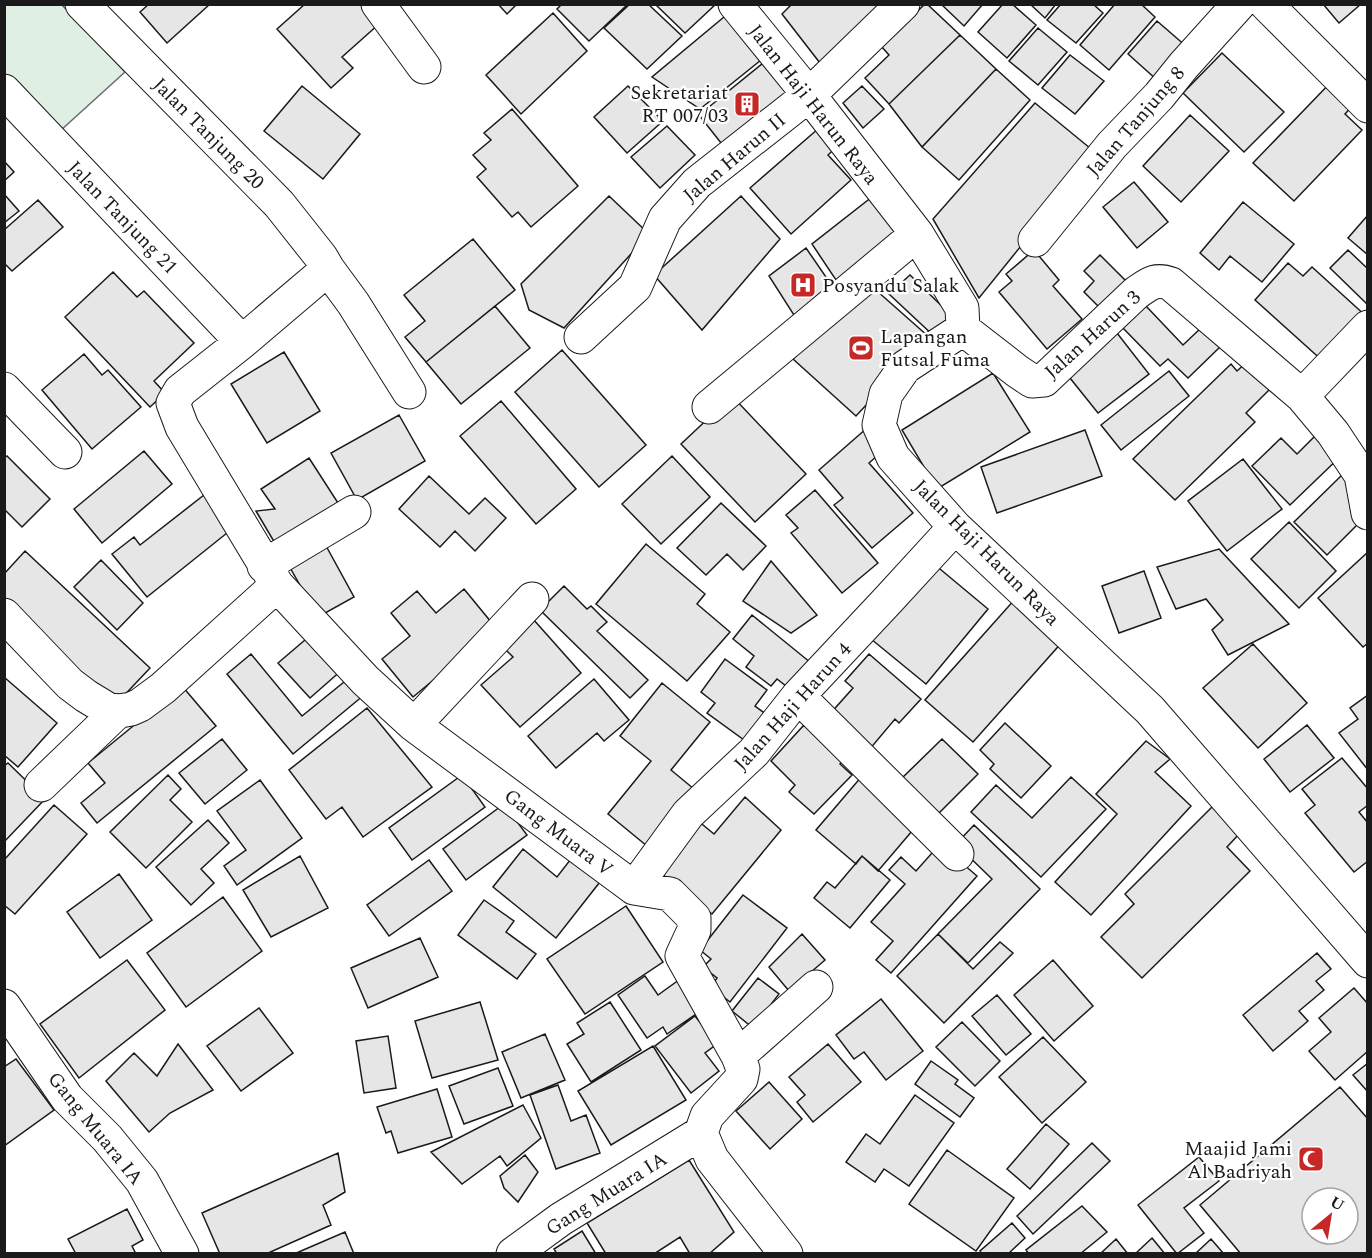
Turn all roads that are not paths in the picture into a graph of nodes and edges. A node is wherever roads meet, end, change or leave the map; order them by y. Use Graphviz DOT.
graph roads {
  1 [pos="82,4"];
  2 [pos="378,4"];
  3 [pos="735,4"];
  4 [pos="903,4"];
  5 [pos="1239,4"];
  6 [pos="1266,4"];
  7 [pos="424,67"];
  8 [pos="4,91"];
  9 [pos="809,95"];
  10 [pos="1368,106"];
  11 [pos="917,234"];
  12 [pos="1035,240"];
  13 [pos="328,269"];
  14 [pos="1368,327"];
  15 [pos="963,329"];
  16 [pos="581,337"];
  17 [pos="243,342"];
  18 [pos="4,389"];
  19 [pos="409,392"];
  20 [pos="1302,396"];
  21 [pos="709,407"];
  22 [pos="65,452"];
  23 [pos="354,512"];
  24 [pos="1368,513"];
  25 [pos="955,527"];
  26 [pos="271,576"];
  27 [pos="532,599"];
  28 [pos="4,615"];
  29 [pos="798,696"];
  30 [pos="118,711"];
  31 [pos="414,725"];
  32 [pos="41,785"];
  33 [pos="957,854"];
  34 [pos="634,888"];
  35 [pos="1362,940"];
  36 [pos="816,987"];
  37 [pos="4,1006"];
  38 [pos="738,1056"];
  39 [pos="701,1133"];
  40 [pos="182,1254"];
  41 [pos="513,1254"];
  42 [pos="786,1254"];
  1 -- 13 [label="street, Jalan Tanjung 20"];
  2 -- 7 [label="street"];
  3 -- 9 [label="street, Jalan Haji Harun Raya"];
  4 -- 9 [label="street, Jalan Harun II"];
  5 -- 12 [label="street, Jalan Tanjung 8"];
  6 -- 10 [label="street"];
  8 -- 17 [label="street, Jalan Tanjung 21"];
  9 -- 11 [label="street, Jalan Haji Harun Raya"];
  9 -- 16 [label="street, Jalan Harun II"];
  11 -- 15 [label="street, Jalan Haji Harun Raya"];
  11 -- 21 [label="street"];
  13 -- 17 [label="street"];
  13 -- 19 [label="street, Jalan Tanjung 20"];
  14 -- 20 [label="street"];
  15 -- 20 [label="street, Jalan Harun 3"];
  15 -- 25 [label="street, Jalan Haji Harun Raya"];
  17 -- 26 [label="street, Gang Muara V"];
  18 -- 22 [label="street"];
  20 -- 24 [label="street"];
  23 -- 26 [label="street"];
  25 -- 29 [label="street, Jalan Haji Harun 4"];
  25 -- 35 [label="street, Jalan Haji Harun Raya"];
  26 -- 30 [label="street"];
  26 -- 31 [label="street, Gang Muara V"];
  27 -- 31 [label="street"];
  28 -- 30 [label="street"];
  29 -- 33 [label="street"];
  29 -- 34 [label="street, Jalan Haji Harun 4"];
  30 -- 32 [label="street"];
  31 -- 34 [label="street, Gang Muara V"];
  34 -- 38 [label="street, Gang Muara V"];
  36 -- 38 [label="street"];
  37 -- 40 [label="street, Gang Muara IA"];
  38 -- 39 [label="street"];
  39 -- 41 [label="street, Gang Muara IA"];
  39 -- 42 [label="street"];
}
